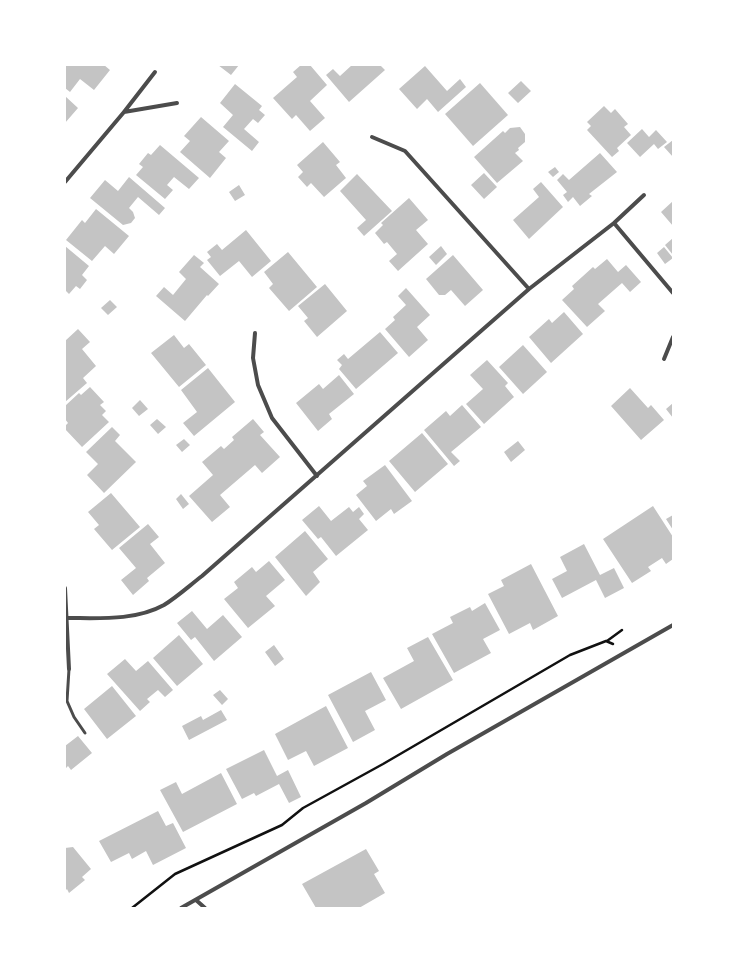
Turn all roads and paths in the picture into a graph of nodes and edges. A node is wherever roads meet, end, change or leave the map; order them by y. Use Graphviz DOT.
graph roads {
  1 [pos="155,72"];
  2 [pos="177,103"];
  3 [pos="124,112"];
  4 [pos="372,137"];
  5 [pos="65,182"];
  6 [pos="644,194"];
  7 [pos="614,223"];
  8 [pos="529,290"];
  9 [pos="673,293"];
  10 [pos="255,333"];
  11 [pos="673,337"];
  12 [pos="664,359"];
  13 [pos="317,476"];
  14 [pos="65,588"];
  15 [pos="66,618"];
  16 [pos="673,625"];
  17 [pos="622,630"];
  18 [pos="606,641"];
  19 [pos="630,650"];
  20 [pos="68,669"];
  21 [pos="85,733"];
  22 [pos="196,900"];
  23 [pos="132,908"];
  24 [pos="181,908"];
  25 [pos="205,908"];
  1 -- 3 [label="street"];
  2 -- 3 [label="street"];
  3 -- 5 [label="street"];
  4 -- 8 [label="street"];
  6 -- 7 [label="street"];
  7 -- 8 [label="street"];
  7 -- 9 [label="street"];
  8 -- 13 [label="street"];
  10 -- 13 [label="street"];
  11 -- 12 [label="street"];
  13 -- 15 [label="street"];
  14 -- 15 [label="street"];
  15 -- 20 [label="street"];
  16 -- 19 [label="street"];
  17 -- 18 [label="path"];
  18 -- 19 [label="path"];
  18 -- 23 [label="path"];
  19 -- 22 [label="street"];
  20 -- 21 [label="lane"];
  22 -- 24 [label="street"];
  22 -- 25 [label="street"];
}
